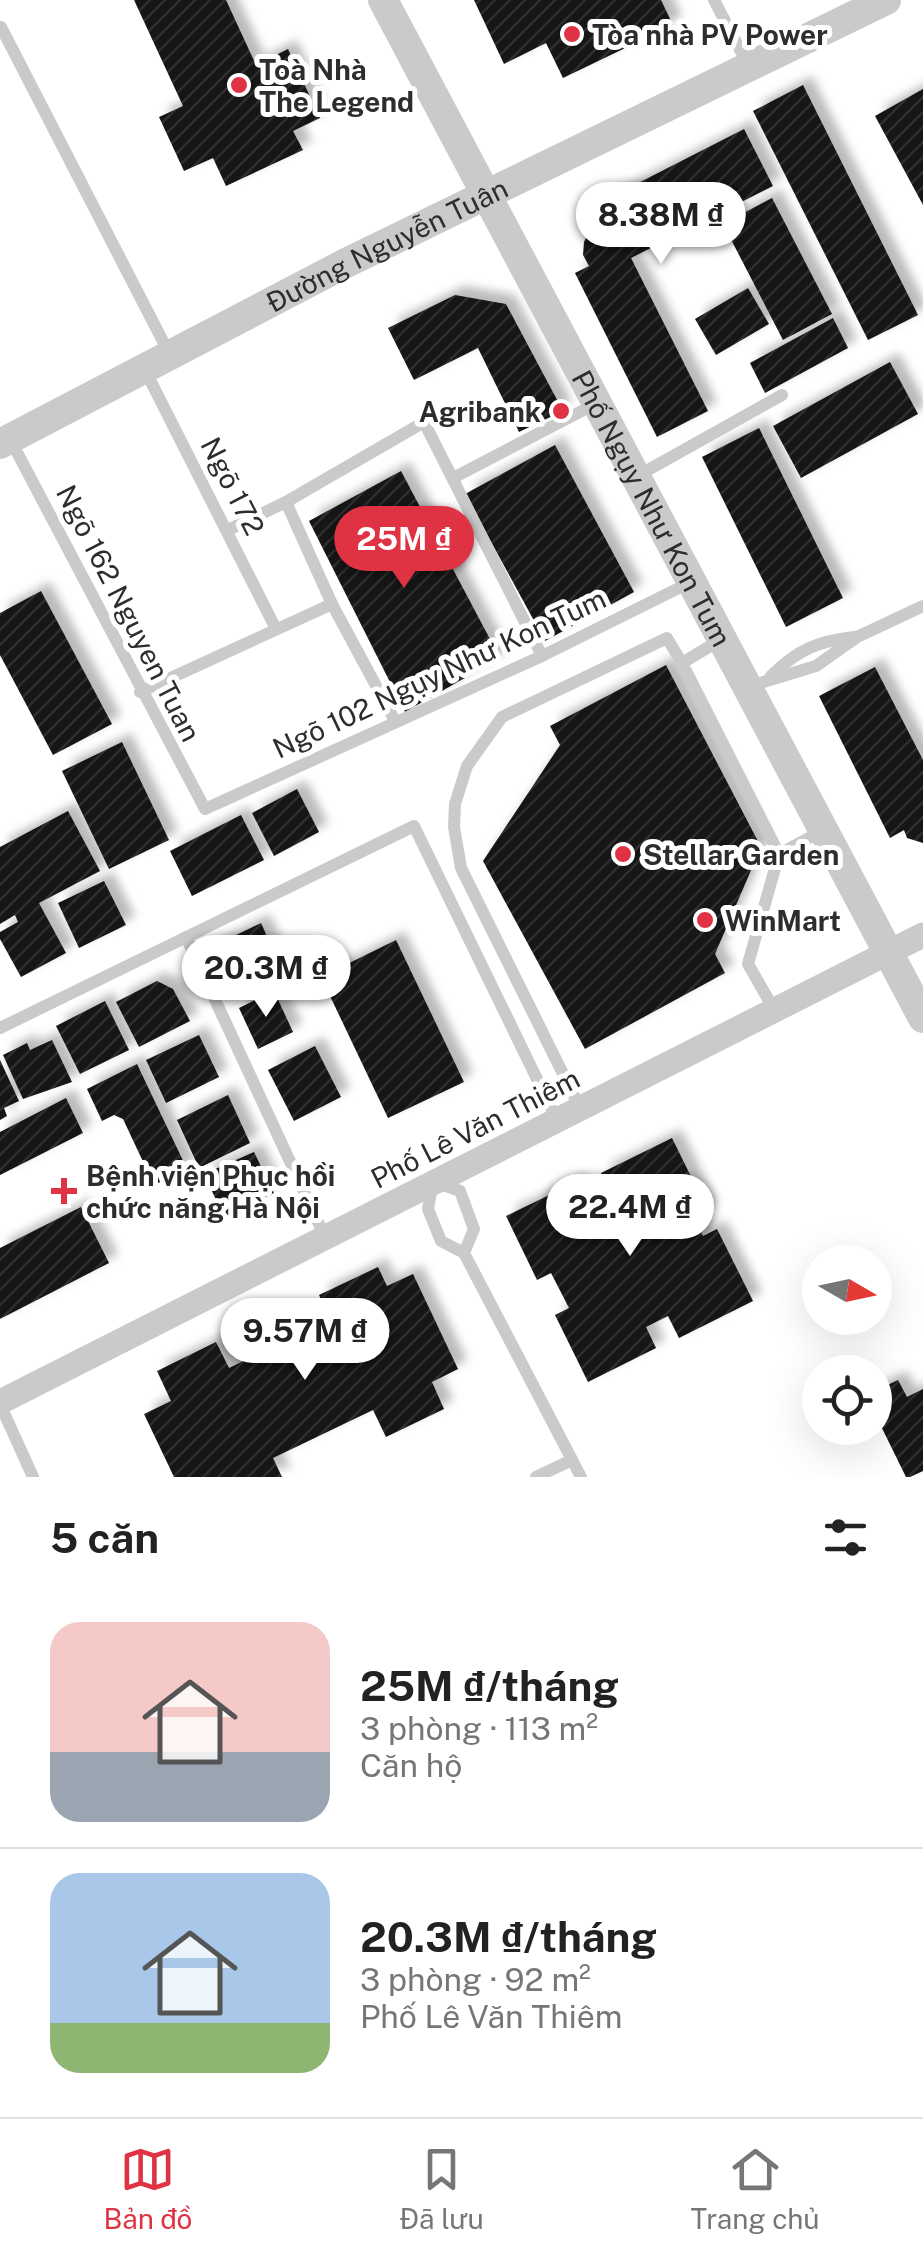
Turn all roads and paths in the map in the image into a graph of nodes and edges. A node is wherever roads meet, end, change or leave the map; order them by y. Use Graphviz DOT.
graph roads {
  1 [pos="383,0"];
  2 [pos="714,0"];
  3 [pos="886,0"];
  4 [pos="1,27"];
  5 [pos="750,67"];
  6 [pos="488,194"];
  7 [pos="156,361"];
  8 [pos="782,395"];
  9 [pos="600,401"];
  10 [pos="5,442"];
  11 [pos="639,475"];
  12 [pos="453,478"];
  13 [pos="286,502"];
  14 [pos="228,530"];
  15 [pos="694,580"];
  16 [pos="332,604"];
  17 [pos="923,606"];
  18 [pos="276,628"];
  19 [pos="857,637"];
  20 [pos="724,638"];
  21 [pos="542,656"];
  22 [pos="682,663"];
  23 [pos="761,681"];
  24 [pos="140,692"];
  25 [pos="395,721"];
  26 [pos="204,809"];
  27 [pos="824,829"];
  28 [pos="779,854"];
  29 [pos="923,935"];
  30 [pos="186,937"];
  31 [pos="890,953"];
  32 [pos="776,1012"];
  33 [pos="923,1018"];
  34 [pos="0,1028"];
  35 [pos="580,1108"];
  36 [pos="556,1120"];
  37 [pos="433,1181"];
  38 [pos="325,1237"];
  39 [pos="464,1253"];
  40 [pos="0,1403"];
  41 [pos="572,1460"];
  42 [pos="33,1477"];
  43 [pos="536,1477"];
  44 [pos="581,1477"];
  1 -- 6 [label="street, Phố Ngụy Như Kon Tum"];
  2 -- 5 [label="lane"];
  3 -- 5 [label="street, Đường Nguyễn Tuân"];
  4 -- 7 [label="lane, Ngõ 172"];
  5 -- 6 [label="street, Đường Nguyễn Tuân"];
  6 -- 7 [label="street, Đường Nguyễn Tuân"];
  6 -- 9 [label="street, Phố Ngụy Như Kon Tum"];
  7 -- 10 [label="street, Đường Nguyễn Tuân"];
  7 -- 14 [label="lane, Ngõ 172"];
  8 -- 11 [label="lane"];
  9 -- 11 [label="street, Phố Ngụy Như Kon Tum"];
  9 -- 12 [label="lane"];
  10 -- 24 [label="lane, Ngõ 162 Nguyen Tuan"];
  11 -- 15 [label="street, Phố Ngụy Như Kon Tum"];
  12 -- 13 [label="lane"];
  12 -- 21 [label="lane"];
  13 -- 14 [label="lane"];
  13 -- 16 [label="lane"];
  14 -- 18 [label="lane, Ngõ 172"];
  15 -- 20 [label="street, Phố Ngụy Như Kon Tum"];
  15 -- 21 [label="lane, Ngõ 102 Ngụy Như Kon Tum"];
  16 -- 18 [label="lane"];
  16 -- 25 [label="lane"];
  17 -- 19 [label="lane"];
  18 -- 24 [label="lane"];
  19 -- 23 [label="lane"];
  19 -- 23 [label="lane"];
  20 -- 22 [label="lane"];
  20 -- 23 [label="street, Phố Ngụy Như Kon Tum"];
  21 -- 25 [label="lane, Ngõ 102 Ngụy Như Kon Tum"];
  22 -- 28 [label="lane"];
  22 -- 35 [label="lane"];
  23 -- 27 [label="street, Phố Ngụy Như Kon Tum"];
  24 -- 26 [label="lane, Ngõ 162 Nguyen Tuan"];
  25 -- 26 [label="lane, Ngõ 102 Ngụy Như Kon Tum"];
  27 -- 28 [label="lane"];
  27 -- 31 [label="street, Phố Ngụy Như Kon Tum"];
  28 -- 32 [label="lane"];
  29 -- 31 [label="street, Phố Lê Văn Thiêm"];
  30 -- 34 [label="lane"];
  30 -- 36 [label="lane"];
  30 -- 38 [label="lane"];
  31 -- 32 [label="street, Phố Lê Văn Thiêm"];
  31 -- 33 [label="street, Phố Ngụy Như Kon Tum"];
  32 -- 35 [label="street, Phố Lê Văn Thiêm"];
  35 -- 36 [label="street, Phố Lê Văn Thiêm"];
  36 -- 37 [label="street, Phố Lê Văn Thiêm"];
  37 -- 38 [label="street, Phố Lê Văn Thiêm"];
  37 -- 39 [label="lane"];
  37 -- 39 [label="lane"];
  38 -- 40 [label="street, Phố Lê Văn Thiêm"];
  39 -- 41 [label="lane"];
  40 -- 42 [label="lane"];
  41 -- 43 [label="lane"];
  41 -- 44 [label="lane"];
}
